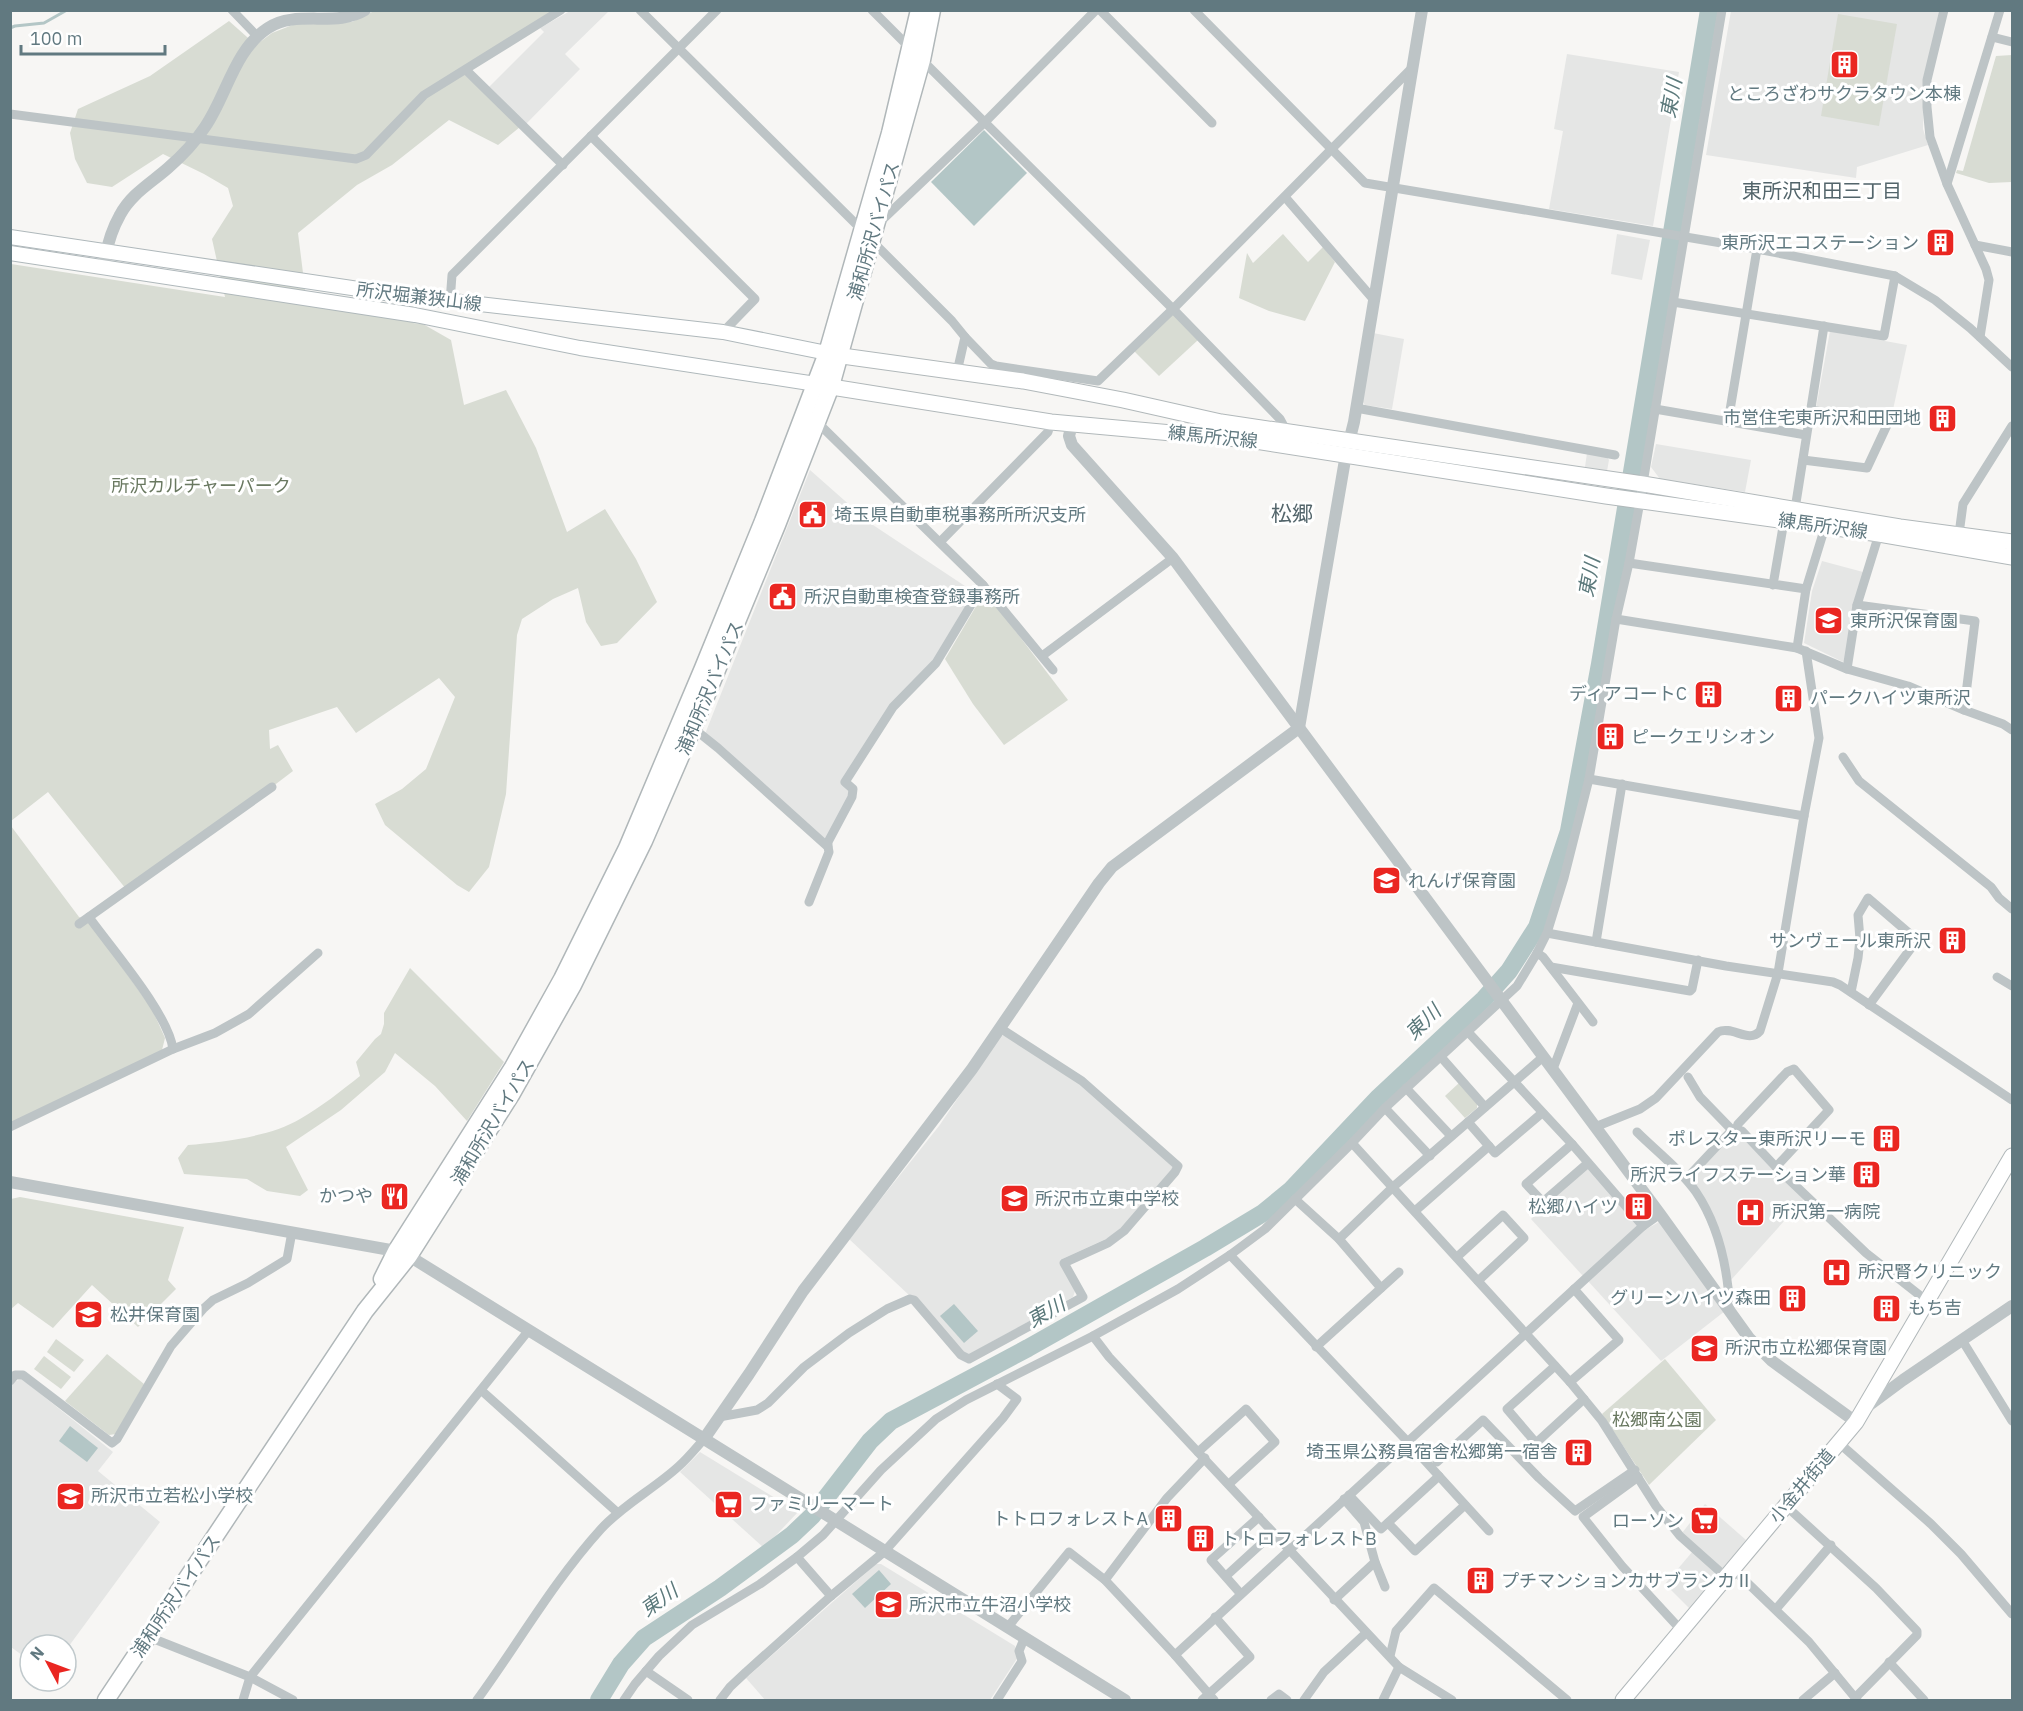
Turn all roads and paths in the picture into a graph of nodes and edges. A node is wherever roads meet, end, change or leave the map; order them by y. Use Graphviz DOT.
graph roads {
  1 [pos="232,10"];
  2 [pos="365,10"];
  3 [pos="561,10"];
  4 [pos="640,10"];
  5 [pos="717,10"];
  6 [pos="872,10"];
  7 [pos="919,10"];
  8 [pos="932,10"];
  9 [pos="1098,10"];
  10 [pos="1194,10"];
  11 [pos="1422,10"];
  12 [pos="1722,10"];
  13 [pos="1944,10"];
  14 [pos="2000,10"];
  15 [pos="257,36"];
  16 [pos="1992,37"];
  17 [pos="2013,42"];
  18 [pos="679,49"];
  19 [pos="917,54"];
  20 [pos="1412,68"];
  21 [pos="466,70"];
  22 [pos="10,114"];
  23 [pos="985,122"];
  24 [pos="1212,123"];
  25 [pos="591,136"];
  26 [pos="195,139"];
  27 [pos="1332,149"];
  28 [pos="563,165"];
  29 [pos="1947,184"];
  30 [pos="1391,188"];
  31 [pos="1285,197"];
  32 [pos="870,232"];
  33 [pos="1681,236"];
  34 [pos="10,237"];
  35 [pos="1975,245"];
  36 [pos="1757,249"];
  37 [pos="106,250"];
  38 [pos="2013,252"];
  39 [pos="10,253"];
  40 [pos="104,267"];
  41 [pos="1895,276"];
  42 [pos="1374,300"];
  43 [pos="450,302"];
  44 [pos="1673,302"];
  45 [pos="1173,309"];
  46 [pos="1746,314"];
  47 [pos="1824,326"];
  48 [pos="723,332"];
  49 [pos="965,337"];
  50 [pos="1980,337"];
  51 [pos="833,354"];
  52 [pos="2013,368"];
  53 [pos="957,372"];
  54 [pos="824,385"];
  55 [pos="1356,408"];
  56 [pos="1655,409"];
  57 [pos="1810,410"];
  58 [pos="818,422"];
  59 [pos="1051,422"];
  60 [pos="1728,422"];
  61 [pos="1072,424"];
  62 [pos="2013,426"];
  63 [pos="1287,432"];
  64 [pos="1806,435"];
  65 [pos="1348,448"];
  66 [pos="1615,454"];
  67 [pos="1803,460"];
  68 [pos="1638,491"];
  69 [pos="1795,509"];
  70 [pos="1784,521"];
  71 [pos="1825,527"];
  72 [pos="1879,534"];
  73 [pos="1959,534"];
  74 [pos="940,542"];
  75 [pos="2013,542"];
  76 [pos="2013,557"];
  77 [pos="1173,558"];
  78 [pos="1629,563"];
  79 [pos="983,585"];
  80 [pos="1773,585"];
  81 [pos="1806,589"];
  82 [pos="1857,605"];
  83 [pos="1616,619"];
  84 [pos="1802,649"];
  85 [pos="1042,656"];
  86 [pos="1847,669"];
  87 [pos="1053,670"];
  88 [pos="1964,710"];
  89 [pos="693,728"];
  90 [pos="1299,728"];
  91 [pos="2013,730"];
  92 [pos="1843,757"];
  93 [pos="1589,779"];
  94 [pos="1622,784"];
  95 [pos="272,787"];
  96 [pos="1804,816"];
  97 [pos="828,847"];
  98 [pos="809,902"];
  99 [pos="2013,909"];
  100 [pos="89,916"];
  101 [pos="79,924"];
  102 [pos="1547,933"];
  103 [pos="1596,942"];
  104 [pos="318,952"];
  105 [pos="1537,953"];
  106 [pos="1698,960"];
  107 [pos="1551,967"];
  108 [pos="1778,974"];
  109 [pos="1997,977"];
  110 [pos="2013,986"];
  111 [pos="1851,992"];
  112 [pos="1501,1000"];
  113 [pos="1578,1003"];
  114 [pos="1869,1005"];
  115 [pos="1593,1022"];
  116 [pos="1000,1028"];
  117 [pos="1468,1032"];
  118 [pos="172,1049"];
  119 [pos="1441,1057"];
  120 [pos="1544,1057"];
  121 [pos="1553,1069"];
  122 [pos="1688,1077"];
  123 [pos="1514,1082"];
  124 [pos="1406,1088"];
  125 [pos="2013,1100"];
  126 [pos="1485,1107"];
  127 [pos="1385,1108"];
  128 [pos="1542,1113"];
  129 [pos="1468,1122"];
  130 [pos="1595,1126"];
  131 [pos="10,1127"];
  132 [pos="1734,1130"];
  133 [pos="1637,1132"];
  134 [pos="1452,1136"];
  135 [pos="1352,1143"];
  136 [pos="1572,1144"];
  137 [pos="1489,1146"];
  138 [pos="1430,1156"];
  139 [pos="2013,1156"];
  140 [pos="1588,1163"];
  141 [pos="1776,1167"];
  142 [pos="1686,1179"];
  143 [pos="10,1182"];
  144 [pos="1393,1187"];
  145 [pos="1295,1199"];
  146 [pos="1415,1211"];
  147 [pos="1660,1214"];
  148 [pos="1643,1226"];
  149 [pos="292,1232"];
  150 [pos="1339,1239"];
  151 [pos="403,1254"];
  152 [pos="1230,1255"];
  153 [pos="1456,1257"];
  154 [pos="1399,1272"];
  155 [pos="1478,1281"];
  156 [pos="1381,1288"];
  157 [pos="1574,1289"];
  158 [pos="1927,1301"];
  159 [pos="2013,1306"];
  160 [pos="1730,1311"];
  161 [pos="529,1330"];
  162 [pos="1526,1333"];
  163 [pos="1093,1336"];
  164 [pos="1962,1340"];
  165 [pos="1316,1347"];
  166 [pos="1555,1366"];
  167 [pos="10,1381"];
  168 [pos="1570,1382"];
  169 [pos="997,1384"];
  170 [pos="482,1391"];
  171 [pos="1584,1399"];
  172 [pos="1860,1416"];
  173 [pos="719,1417"];
  174 [pos="2013,1421"];
  175 [pos="704,1439"];
  176 [pos="1407,1441"];
  177 [pos="1839,1443"];
  178 [pos="1202,1455"];
  179 [pos="1437,1462"];
  180 [pos="1637,1473"];
  181 [pos="1439,1476"];
  182 [pos="1229,1484"];
  183 [pos="1347,1497"];
  184 [pos="1465,1505"];
  185 [pos="1786,1506"];
  186 [pos="618,1513"];
  187 [pos="1259,1517"];
  188 [pos="833,1520"];
  189 [pos="1388,1523"];
  190 [pos="1489,1531"];
  191 [pos="1273,1533"];
  192 [pos="1831,1545"];
  193 [pos="1289,1550"];
  194 [pos="884,1552"];
  195 [pos="797,1557"];
  196 [pos="1375,1562"];
  197 [pos="1730,1573"];
  198 [pos="1226,1576"];
  199 [pos="1105,1580"];
  200 [pos="1385,1587"];
  201 [pos="1240,1593"];
  202 [pos="831,1596"];
  203 [pos="1334,1599"];
  204 [pos="1776,1609"];
  205 [pos="2013,1614"];
  206 [pos="1215,1617"];
  207 [pos="1007,1628"];
  208 [pos="1681,1630"];
  209 [pos="1366,1633"];
  210 [pos="149,1637"];
  211 [pos="1024,1639"];
  212 [pos="1175,1655"];
  213 [pos="1390,1656"];
  214 [pos="1889,1662"];
  215 [pos="1399,1667"];
  216 [pos="646,1671"];
  217 [pos="1835,1673"];
  218 [pos="250,1677"];
  219 [pos="1208,1698"];
  220 [pos="628,1699"];
  221 [pos="1856,1700"];
  222 [pos="106,1701"];
  223 [pos="243,1701"];
  224 [pos="293,1701"];
  225 [pos="477,1701"];
  226 [pos="688,1701"];
  227 [pos="720,1701"];
  228 [pos="997,1701"];
  229 [pos="1125,1701"];
  230 [pos="1271,1701"];
  231 [pos="1287,1701"];
  232 [pos="1304,1701"];
  233 [pos="1383,1701"];
  234 [pos="1452,1701"];
  235 [pos="1567,1701"];
  236 [pos="1623,1701"];
  237 [pos="1803,1701"];
  238 [pos="1924,1701"];
  1 -- 15 [label="street"];
  2 -- 15 [label="street"];
  3 -- 21 [label="street"];
  4 -- 18 [label="street"];
  5 -- 18 [label="street"];
  6 -- 19 [label="street"];
  7 -- 19 [label="highway, 浦和所沢バイパス"];
  8 -- 19 [label="highway, 浦和所沢バイパス"];
  9 -- 23 [label="street"];
  9 -- 24 [label="street"];
  10 -- 27 [label="street"];
  11 -- 20 [label="street"];
  12 -- 33 [label="street"];
  13 -- 29 [label="street"];
  14 -- 16 [label="street"];
  15 -- 26 [label="street"];
  16 -- 17 [label="street"];
  16 -- 29 [label="street"];
  18 -- 25 [label="street"];
  18 -- 32 [label="street"];
  19 -- 23 [label="street"];
  19 -- 32 [label="highway, 浦和所沢バイパス"];
  20 -- 27 [label="street"];
  20 -- 30 [label="street"];
  21 -- 26 [label="street"];
  21 -- 28 [label="street"];
  22 -- 26 [label="street"];
  23 -- 32 [label="street"];
  23 -- 45 [label="street"];
  25 -- 28 [label="street"];
  25 -- 48 [label="street"];
  26 -- 37 [label="street"];
  27 -- 30 [label="street"];
  27 -- 31 [label="street"];
  28 -- 43 [label="street"];
  29 -- 35 [label="street"];
  30 -- 33 [label="street"];
  30 -- 42 [label="street"];
  31 -- 42 [label="street"];
  31 -- 45 [label="street"];
  32 -- 49 [label="street"];
  32 -- 51 [label="highway, 浦和所沢バイパス"];
  33 -- 36 [label="street"];
  33 -- 44 [label="street"];
  34 -- 37 [label="main road, 所沢堀兼狭山線"];
  35 -- 38 [label="street"];
  35 -- 50 [label="street"];
  36 -- 41 [label="street"];
  36 -- 46 [label="street"];
  37 -- 40 [label="street"];
  37 -- 43 [label="main road, 所沢堀兼狭山線"];
  39 -- 40 [label="main road, 所沢堀兼狭山線"];
  40 -- 54 [label="main road, 所沢堀兼狭山線"];
  41 -- 47 [label="street"];
  41 -- 50 [label="street"];
  42 -- 55 [label="street"];
  43 -- 48 [label="main road, 所沢堀兼狭山線"];
  44 -- 46 [label="street"];
  44 -- 56 [label="street"];
  45 -- 49 [label="street"];
  45 -- 63 [label="street"];
  46 -- 47 [label="street"];
  46 -- 60 [label="street"];
  47 -- 57 [label="street"];
  48 -- 51 [label="main road, 所沢堀兼狭山線"];
  49 -- 53 [label="street"];
  50 -- 52 [label="street"];
  51 -- 53 [label="main road, 練馬所沢線"];
  51 -- 54 [label="highway, 浦和所沢バイパス"];
  53 -- 63 [label="main road, 練馬所沢線"];
  54 -- 58 [label="highway, 浦和所沢バイパス"];
  54 -- 59 [label="main road, 練馬所沢線"];
  54 -- 151 [label="highway, 浦和所沢バイパス"];
  55 -- 65 [label="street"];
  55 -- 66 [label="street"];
  56 -- 60 [label="street"];
  56 -- 68 [label="street"];
  57 -- 64 [label="street"];
  57 -- 67 [label="street"];
  58 -- 74 [label="street"];
  58 -- 89 [label="highway, 浦和所沢バイパス"];
  59 -- 61 [label="main road, 練馬所沢線"];
  59 -- 74 [label="street"];
  60 -- 64 [label="street"];
  61 -- 65 [label="main road, 練馬所沢線"];
  61 -- 77 [label="street"];
  62 -- 73 [label="street"];
  63 -- 65 [label="main road, 練馬所沢線"];
  64 -- 67 [label="street"];
  65 -- 68 [label="main road, 練馬所沢線"];
  65 -- 68 [label="main road, 練馬所沢線"];
  65 -- 90 [label="street"];
  67 -- 69 [label="street"];
  68 -- 69 [label="main road, 練馬所沢線"];
  68 -- 70 [label="main road, 練馬所沢線"];
  68 -- 78 [label="street"];
  69 -- 73 [label="main road, 練馬所沢線"];
  70 -- 71 [label="main road, 練馬所沢線"];
  70 -- 80 [label="street"];
  71 -- 72 [label="main road, 練馬所沢線"];
  71 -- 81 [label="street"];
  72 -- 76 [label="main road, 練馬所沢線"];
  72 -- 82 [label="street"];
  73 -- 75 [label="main road, 練馬所沢線"];
  74 -- 79 [label="street"];
  77 -- 85 [label="street"];
  77 -- 90 [label="street"];
  78 -- 80 [label="street"];
  78 -- 83 [label="street"];
  79 -- 85 [label="street"];
  79 -- 97 [label="street"];
  80 -- 81 [label="street"];
  81 -- 84 [label="street"];
  82 -- 86 [label="street"];
  82 -- 88 [label="street"];
  83 -- 84 [label="street"];
  83 -- 93 [label="street"];
  84 -- 86 [label="street"];
  84 -- 96 [label="street"];
  85 -- 87 [label="street"];
  86 -- 88 [label="street"];
  88 -- 91 [label="street"];
  89 -- 97 [label="street"];
  89 -- 151 [label="highway, 浦和所沢バイパス"];
  90 -- 112 [label="street"];
  90 -- 116 [label="street"];
  92 -- 99 [label="street"];
  93 -- 94 [label="street"];
  93 -- 102 [label="street"];
  94 -- 96 [label="street"];
  94 -- 103 [label="street"];
  95 -- 100 [label="street"];
  96 -- 108 [label="street"];
  97 -- 98 [label="street"];
  100 -- 101 [label="street"];
  100 -- 118 [label="street"];
  102 -- 103 [label="street"];
  102 -- 105 [label="street"];
  103 -- 106 [label="street"];
  104 -- 118 [label="street"];
  105 -- 107 [label="street"];
  105 -- 112 [label="street"];
  106 -- 107 [label="street"];
  106 -- 108 [label="street"];
  107 -- 113 [label="street"];
  108 -- 111 [label="street"];
  108 -- 130 [label="street"];
  109 -- 110 [label="street"];
  111 -- 114 [label="street"];
  111 -- 114 [label="street"];
  112 -- 117 [label="street"];
  112 -- 120 [label="street"];
  113 -- 115 [label="street"];
  113 -- 121 [label="street"];
  114 -- 125 [label="street"];
  116 -- 173 [label="street"];
  116 -- 173 [label="street"];
  117 -- 119 [label="street"];
  117 -- 123 [label="street"];
  118 -- 131 [label="street"];
  119 -- 124 [label="street"];
  119 -- 126 [label="street"];
  120 -- 121 [label="street"];
  120 -- 123 [label="street"];
  121 -- 130 [label="street"];
  122 -- 132 [label="street"];
  123 -- 126 [label="street"];
  123 -- 128 [label="street"];
  124 -- 127 [label="street"];
  124 -- 134 [label="street"];
  126 -- 129 [label="street"];
  127 -- 135 [label="street"];
  127 -- 138 [label="street"];
  128 -- 136 [label="street"];
  128 -- 137 [label="street"];
  129 -- 134 [label="street"];
  129 -- 137 [label="street"];
  130 -- 147 [label="street"];
  132 -- 141 [label="street"];
  132 -- 141 [label="street"];
  132 -- 142 [label="street"];
  133 -- 142 [label="street"];
  134 -- 138 [label="street"];
  135 -- 144 [label="street"];
  135 -- 145 [label="street"];
  136 -- 140 [label="street"];
  136 -- 140 [label="street"];
  137 -- 146 [label="street"];
  138 -- 144 [label="street"];
  139 -- 158 [label="main road"];
  140 -- 148 [label="street"];
  141 -- 158 [label="street"];
  142 -- 160 [label="street"];
  143 -- 149 [label="street"];
  144 -- 146 [label="street"];
  144 -- 150 [label="street"];
  145 -- 150 [label="street"];
  145 -- 152 [label="street"];
  146 -- 153 [label="street"];
  147 -- 148 [label="street"];
  147 -- 160 [label="street"];
  148 -- 157 [label="street"];
  149 -- 151 [label="street"];
  149 -- 167 [label="street"];
  150 -- 156 [label="street"];
  151 -- 161 [label="street"];
  151 -- 210 [label="highway, 浦和所沢バイパス"];
  152 -- 163 [label="street"];
  152 -- 165 [label="street"];
  153 -- 155 [label="street"];
  153 -- 155 [label="street"];
  154 -- 156 [label="street"];
  155 -- 162 [label="street"];
  156 -- 165 [label="street"];
  157 -- 162 [label="street"];
  157 -- 168 [label="street"];
  158 -- 172 [label="main road"];
  159 -- 164 [label="street, 小金井街道"];
  160 -- 172 [label="street"];
  161 -- 170 [label="street"];
  161 -- 175 [label="street"];
  162 -- 166 [label="street"];
  162 -- 176 [label="street"];
  163 -- 169 [label="street"];
  163 -- 178 [label="street"];
  164 -- 172 [label="street, 小金井街道"];
  164 -- 174 [label="street"];
  165 -- 176 [label="street"];
  166 -- 168 [label="street"];
  166 -- 171 [label="street"];
  168 -- 171 [label="street"];
  169 -- 188 [label="street"];
  169 -- 194 [label="street"];
  170 -- 186 [label="street"];
  170 -- 218 [label="street"];
  171 -- 180 [label="street"];
  172 -- 177 [label="main road, 小金井街道"];
  173 -- 175 [label="street"];
  175 -- 186 [label="street"];
  175 -- 188 [label="street"];
  176 -- 181 [label="street"];
  176 -- 183 [label="street"];
  177 -- 185 [label="main road, 小金井街道"];
  177 -- 205 [label="street"];
  178 -- 182 [label="street"];
  178 -- 182 [label="street"];
  178 -- 199 [label="street"];
  179 -- 180 [label="street"];
  180 -- 197 [label="street"];
  180 -- 208 [label="street"];
  181 -- 184 [label="street"];
  181 -- 189 [label="street"];
  182 -- 187 [label="street"];
  183 -- 189 [label="street"];
  183 -- 193 [label="street"];
  183 -- 196 [label="street"];
  184 -- 189 [label="street"];
  184 -- 190 [label="street"];
  185 -- 192 [label="street"];
  185 -- 197 [label="main road, 小金井街道"];
  186 -- 225 [label="street"];
  187 -- 191 [label="street"];
  187 -- 198 [label="street"];
  188 -- 194 [label="street"];
  188 -- 195 [label="street"];
  191 -- 193 [label="street"];
  191 -- 198 [label="street"];
  192 -- 204 [label="street"];
  192 -- 214 [label="street"];
  193 -- 201 [label="street"];
  193 -- 203 [label="street"];
  194 -- 202 [label="street"];
  194 -- 207 [label="street"];
  195 -- 202 [label="street"];
  195 -- 216 [label="street"];
  196 -- 200 [label="street"];
  196 -- 203 [label="street"];
  197 -- 204 [label="street"];
  197 -- 208 [label="main road, 小金井街道"];
  198 -- 201 [label="street"];
  199 -- 207 [label="street"];
  199 -- 212 [label="street"];
  201 -- 206 [label="street"];
  202 -- 227 [label="street"];
  203 -- 209 [label="street"];
  204 -- 217 [label="street"];
  206 -- 212 [label="street"];
  206 -- 219 [label="street"];
  207 -- 211 [label="street"];
  208 -- 236 [label="main road, 小金井街道"];
  209 -- 213 [label="street"];
  209 -- 232 [label="street"];
  210 -- 218 [label="street"];
  210 -- 222 [label="highway, 浦和所沢バイパス"];
  211 -- 228 [label="street"];
  211 -- 229 [label="street"];
  212 -- 219 [label="street"];
  213 -- 215 [label="street"];
  213 -- 235 [label="street"];
  214 -- 221 [label="street"];
  214 -- 238 [label="street"];
  215 -- 233 [label="street"];
  215 -- 234 [label="street"];
  216 -- 220 [label="street"];
  216 -- 226 [label="street"];
  217 -- 221 [label="street"];
  217 -- 237 [label="street"];
  218 -- 223 [label="street"];
  218 -- 224 [label="street"];
  230 -- 231 [label="street"];
}
